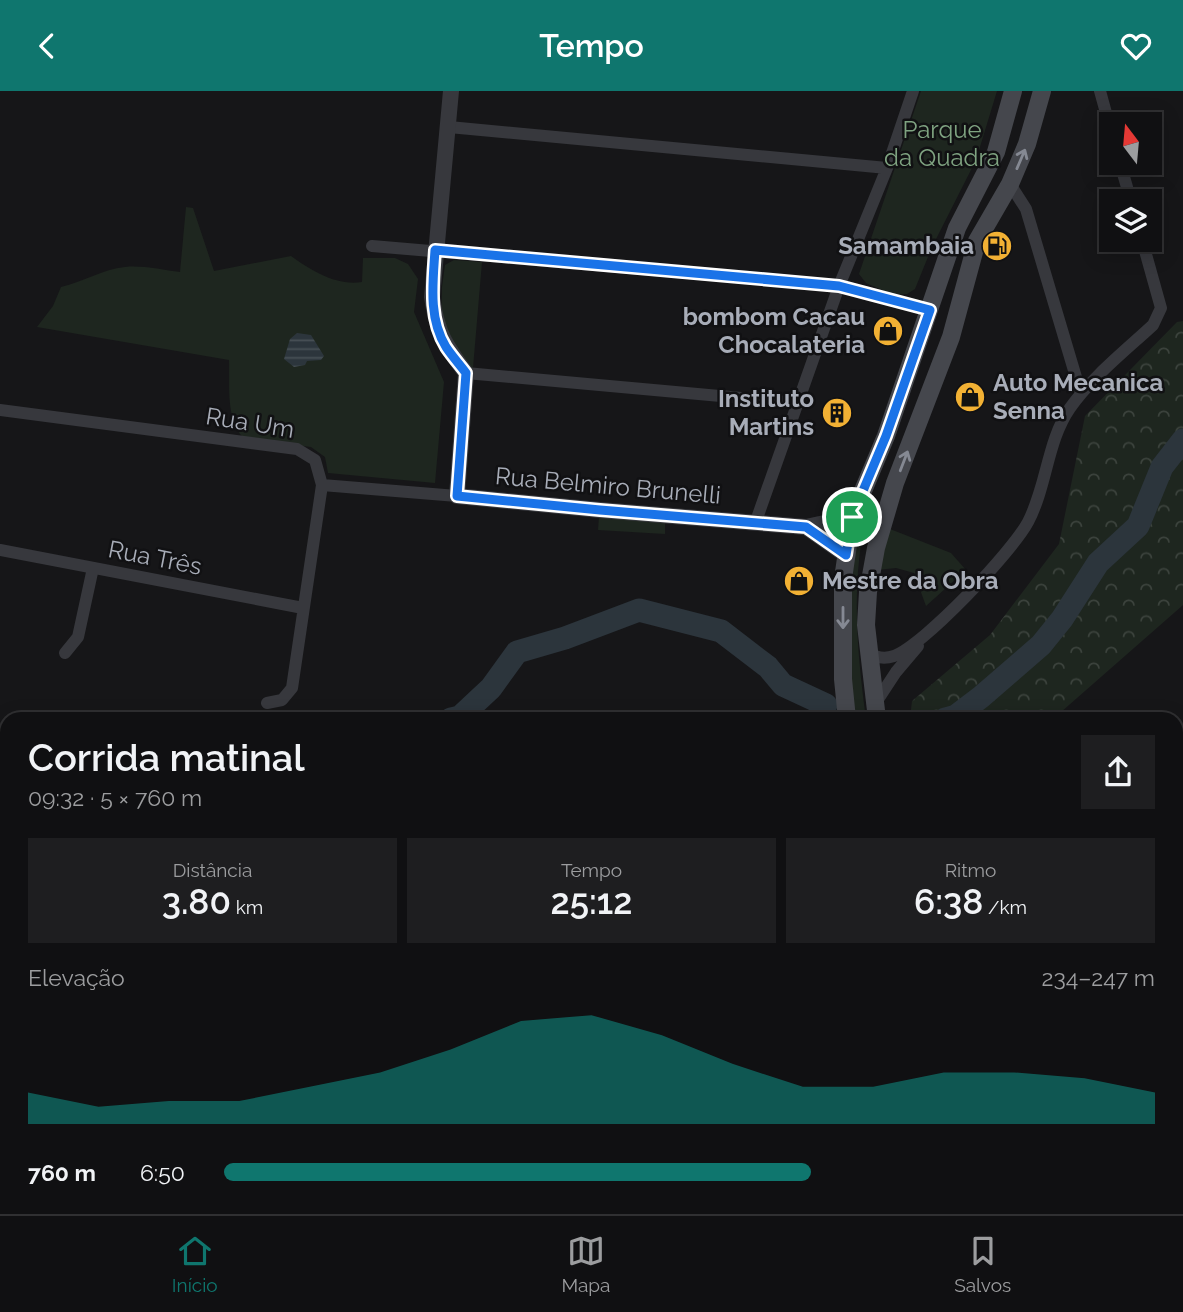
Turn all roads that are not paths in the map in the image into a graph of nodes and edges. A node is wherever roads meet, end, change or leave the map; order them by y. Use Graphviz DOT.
graph roads {
  1 [pos="451,91"];
  2 [pos="913,91"];
  3 [pos="1013,91"];
  4 [pos="1042,91"];
  5 [pos="1100,91"];
  6 [pos="1106,112"];
  7 [pos="449,127"];
  8 [pos="887,167"];
  9 [pos="1010,184"];
  10 [pos="372,246"];
  11 [pos="435,250"];
  12 [pos="1145,252"];
  13 [pos="839,286"];
  14 [pos="930,310"];
  15 [pos="466,373"];
  16 [pos="1081,394"];
  17 [pos="797,403"];
  18 [pos="0,410"];
  19 [pos="322,485"];
  20 [pos="457,496"];
  21 [pos="852,517"];
  22 [pos="756,521"];
  23 [pos="806,527"];
  24 [pos="876,548"];
  25 [pos="0,551"];
  26 [pos="846,555"];
  27 [pos="93,568"];
  28 [pos="303,608"];
  29 [pos="927,635"];
  30 [pos="869,652"];
  31 [pos="65,653"];
  32 [pos="267,703"];
  33 [pos="846,712"];
  34 [pos="876,712"];
  1 -- 7 [label="street"];
  2 -- 8 [label="street"];
  3 -- 14 [label="main road"];
  9 -- 4 [label="main road, one-way"];
  5 -- 6 [label="street"];
  7 -- 8 [label="street"];
  7 -- 11 [label="street"];
  8 -- 13 [label="street"];
  9 -- 16 [label="street"];
  24 -- 9 [label="main road, one-way"];
  10 -- 11 [label="street"];
  11 -- 13 [label="street"];
  11 -- 15 [label="street"];
  12 -- 16 [label="street"];
  13 -- 14 [label="street"];
  13 -- 17 [label="street"];
  14 -- 21 [label="main road"];
  15 -- 17 [label="street"];
  15 -- 20 [label="street"];
  16 -- 29 [label="street"];
  17 -- 22 [label="street"];
  18 -- 19 [label="street, Rua Um"];
  19 -- 20 [label="street, Rua Belmiro Brunelli"];
  19 -- 28 [label="street"];
  20 -- 22 [label="street, Rua Belmiro Brunelli"];
  21 -- 23 [label="street, Rua Belmiro Brunelli"];
  21 -- 24 [label="main road"];
  21 -- 26 [label="main road"];
  22 -- 23 [label="street, Rua Belmiro Brunelli"];
  23 -- 26 [label="street, Rua Belmiro Brunelli"];
  24 -- 30 [label="main road"];
  25 -- 27 [label="street, Rua Três"];
  26 -- 33 [label="main road, one-way"];
  27 -- 28 [label="street, Rua Três"];
  27 -- 31 [label="street"];
  28 -- 32 [label="street"];
  29 -- 30 [label="street"];
  29 -- 34 [label="street"];
  30 -- 34 [label="main road"];
}
